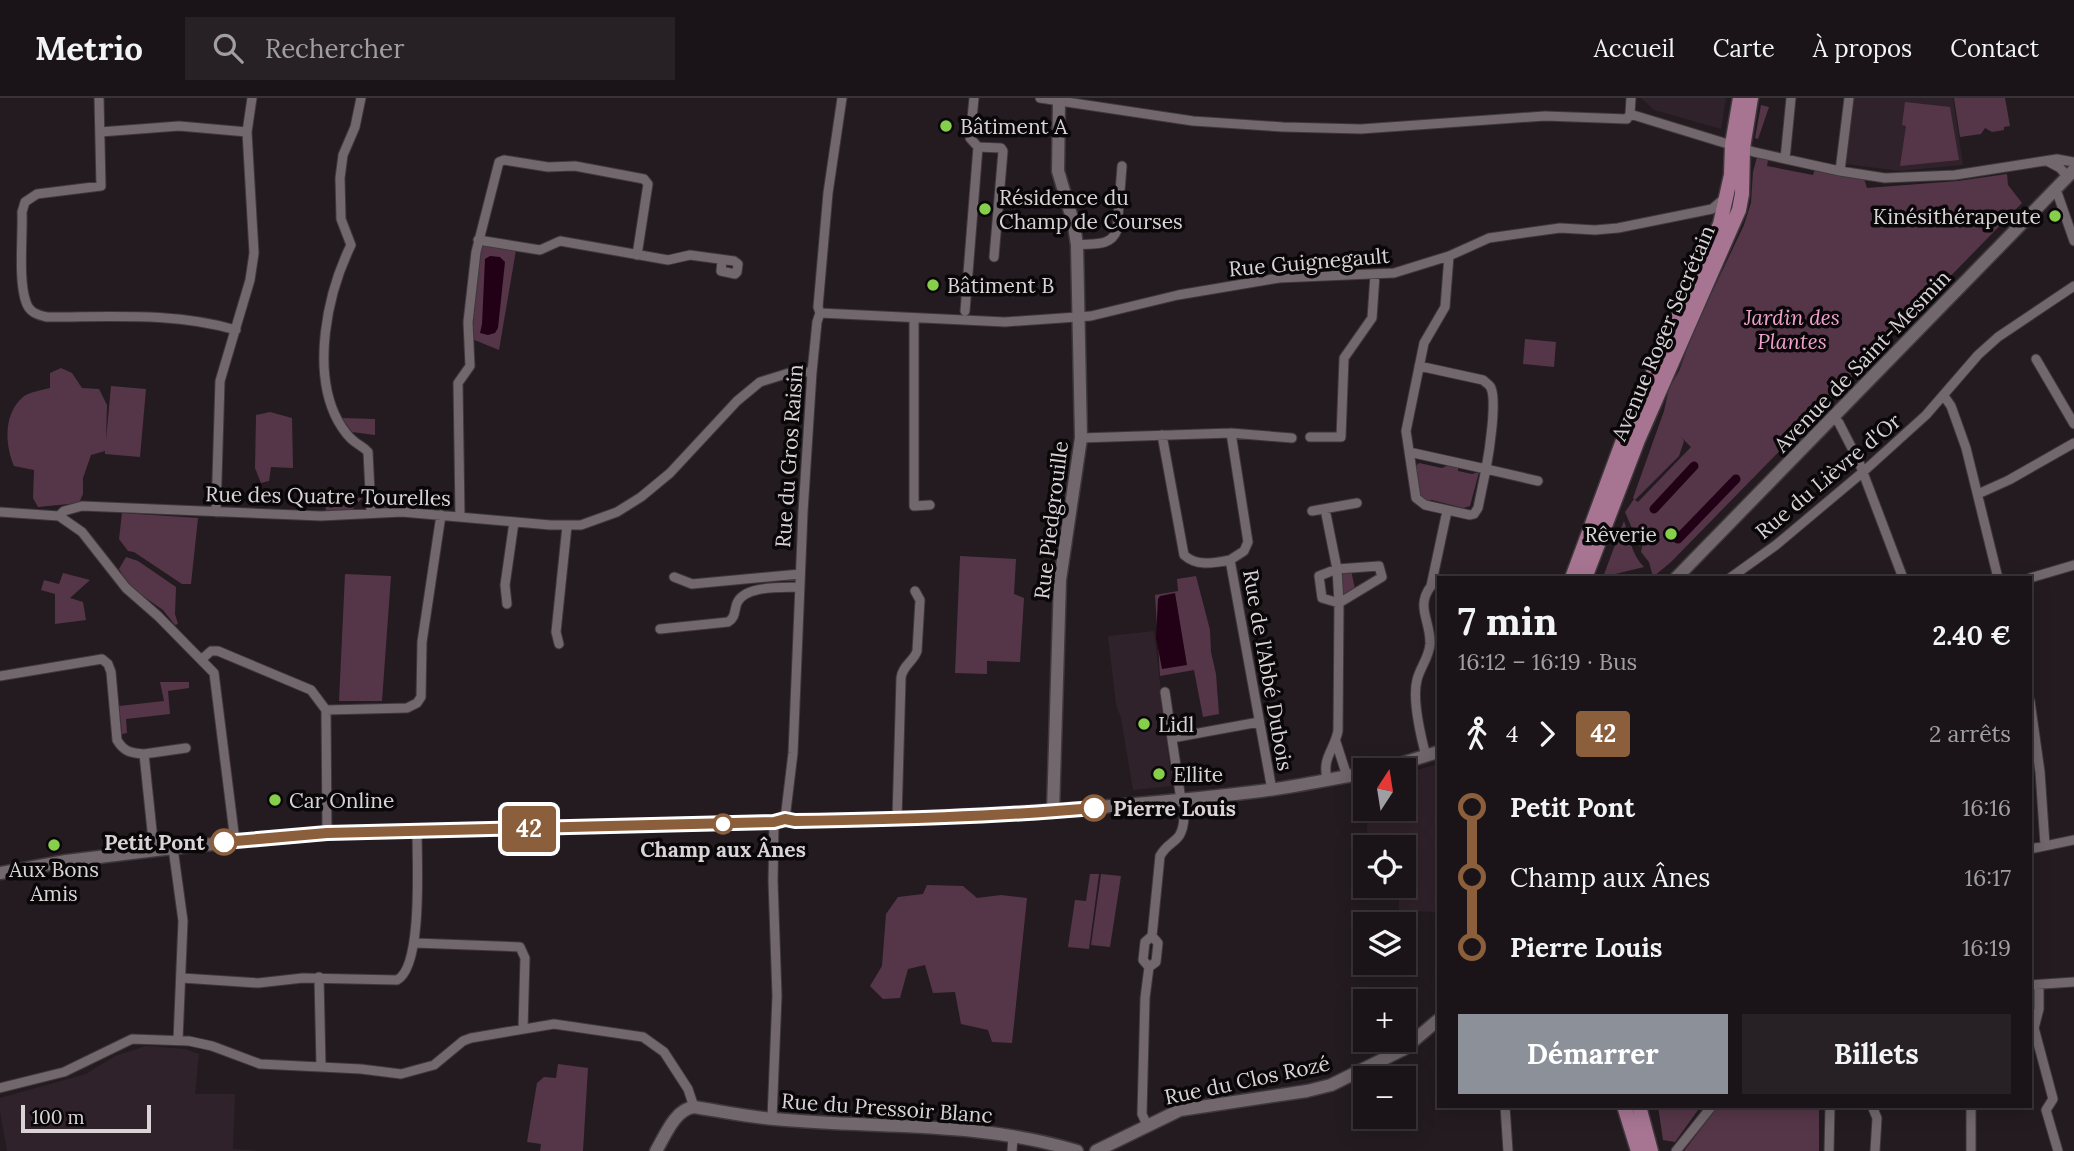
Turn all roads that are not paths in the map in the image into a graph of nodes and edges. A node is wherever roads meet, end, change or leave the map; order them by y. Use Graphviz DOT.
graph roads {
  1 [pos="99,98"];
  2 [pos="252,98"];
  3 [pos="360,98"];
  4 [pos="842,98"];
  5 [pos="974,98"];
  6 [pos="1040,98"];
  7 [pos="1631,98"];
  8 [pos="1740,98"];
  9 [pos="1751,98"];
  10 [pos="1791,98"];
  11 [pos="1849,98"];
  12 [pos="1059,102"];
  13 [pos="1630,114"];
  14 [pos="100,132"];
  15 [pos="247,132"];
  16 [pos="978,146"];
  17 [pos="1737,146"];
  18 [pos="1785,159"];
  19 [pos="2047,161"];
  20 [pos="2074,162"];
  21 [pos="1122,166"];
  22 [pos="1840,171"];
  23 [pos="2071,174"];
  24 [pos="2054,191"];
  25 [pos="1727,197"];
  26 [pos="1712,209"];
  27 [pos="1720,225"];
  28 [pos="478,240"];
  29 [pos="2074,241"];
  30 [pos="1077,245"];
  31 [pos="637,255"];
  32 [pos="1449,256"];
  33 [pos="993,257"];
  34 [pos="722,260"];
  35 [pos="1375,275"];
  36 [pos="2074,286"];
  37 [pos="965,311"];
  38 [pos="820,313"];
  39 [pos="1077,317"];
  40 [pos="914,319"];
  41 [pos="236,330"];
  42 [pos="2036,359"];
  43 [pos="1419,366"];
  44 [pos="812,372"];
  45 [pos="1944,396"];
  46 [pos="1834,418"];
  47 [pos="2074,424"];
  48 [pos="1231,433"];
  49 [pos="1162,435"];
  50 [pos="1081,438"];
  51 [pos="1292,438"];
  52 [pos="1310,438"];
  53 [pos="1631,438"];
  54 [pos="2074,443"];
  55 [pos="1409,452"];
  56 [pos="1486,469"];
  57 [pos="1863,472"];
  58 [pos="1538,481"];
  59 [pos="1978,494"];
  60 [pos="1357,503"];
  61 [pos="930,505"];
  62 [pos="1325,509"];
  63 [pos="1312,511"];
  64 [pos="1447,511"];
  65 [pos="0,512"];
  66 [pos="216,512"];
  67 [pos="371,512"];
  68 [pos="441,515"];
  69 [pos="59,516"];
  70 [pos="460,517"];
  71 [pos="514,522"];
  72 [pos="567,526"];
  73 [pos="1230,559"];
  74 [pos="2074,565"];
  75 [pos="1336,569"];
  76 [pos="800,574"];
  77 [pos="1564,576"];
  78 [pos="1573,576"];
  79 [pos="1586,576"];
  80 [pos="1596,576"];
  81 [pos="1678,576"];
  82 [pos="1733,576"];
  83 [pos="1902,576"];
  84 [pos="1998,576"];
  85 [pos="674,577"];
  86 [pos="2032,577"];
  87 [pos="799,587"];
  88 [pos="915,591"];
  89 [pos="1339,603"];
  90 [pos="507,604"];
  91 [pos="660,629"];
  92 [pos="559,644"];
  93 [pos="202,659"];
  94 [pos="0,676"];
  95 [pos="1165,692"];
  96 [pos="326,710"];
  97 [pos="2032,715"];
  98 [pos="1259,722"];
  99 [pos="1172,737"];
  100 [pos="1336,742"];
  101 [pos="186,748"];
  102 [pos="1435,753"];
  103 [pos="144,754"];
  104 [pos="1416,759"];
  105 [pos="1353,775"];
  106 [pos="1347,776"];
  107 [pos="1327,779"];
  108 [pos="1272,790"];
  109 [pos="1181,800"];
  110 [pos="1054,812"];
  111 [pos="1184,818"];
  112 [pos="897,819"];
  113 [pos="779,820"];
  114 [pos="417,832"];
  115 [pos="327,833"];
  116 [pos="2074,839"];
  117 [pos="235,841"];
  118 [pos="2045,845"];
  119 [pos="173,848"];
  120 [pos="2032,848"];
  121 [pos="154,850"];
  122 [pos="0,873"];
  123 [pos="415,943"];
  124 [pos="319,977"];
  125 [pos="182,978"];
  126 [pos="2074,982"];
  127 [pos="2035,985"];
  128 [pos="1437,1021"];
  129 [pos="523,1029"];
  130 [pos="178,1040"];
  131 [pos="321,1066"];
  132 [pos="0,1088"];
  133 [pos="694,1107"];
  134 [pos="1505,1108"];
  135 [pos="1625,1108"];
  136 [pos="1640,1108"];
  137 [pos="1710,1108"];
  138 [pos="1830,1108"];
  139 [pos="1873,1108"];
  140 [pos="1971,1108"];
  141 [pos="772,1119"];
  142 [pos="1147,1125"];
  143 [pos="1013,1137"];
  144 [pos="656,1151"];
  145 [pos="1012,1151"];
  146 [pos="1077,1151"];
  147 [pos="1096,1151"];
  148 [pos="1508,1151"];
  149 [pos="1637,1151"];
  150 [pos="1651,1151"];
  151 [pos="1676,1151"];
  152 [pos="1829,1151"];
  153 [pos="1875,1151"];
  154 [pos="1971,1151"];
  155 [pos="2058,1151"];
  1 -- 14 [label="street"];
  2 -- 15 [label="street"];
  3 -- 67 [label="street"];
  4 -- 38 [label="street, Rue du Gros Raisin"];
  5 -- 16 [label="street"];
  6 -- 12 [label="street"];
  7 -- 13 [label="street"];
  8 -- 17 [label="main road, Avenue Roger Secrétain"];
  9 -- 17 [label="main road, Avenue Roger Secrétain"];
  10 -- 18 [label="street"];
  11 -- 22 [label="street"];
  12 -- 13 [label="street"];
  12 -- 30 [label="street, Rue Piedgrouille"];
  13 -- 17 [label="street"];
  14 -- 15 [label="street"];
  14 -- 41 [label="street"];
  15 -- 41 [label="street"];
  16 -- 33 [label="street"];
  16 -- 37 [label="street"];
  17 -- 18 [label="street"];
  17 -- 25 [label="main road, Avenue Roger Secrétain"];
  17 -- 53 [label="main road, Avenue Roger Secrétain"];
  18 -- 22 [label="street"];
  19 -- 20 [label="street"];
  19 -- 22 [label="street"];
  19 -- 23 [label="street"];
  21 -- 30 [label="street"];
  23 -- 24 [label="street, Avenue de Saint-Mesmin"];
  24 -- 29 [label="street"];
  24 -- 46 [label="street, Avenue de Saint-Mesmin"];
  25 -- 26 [label="street, Rue Guignegault"];
  25 -- 27 [label="main road, Avenue Roger Secrétain"];
  26 -- 27 [label="street"];
  26 -- 32 [label="street, Rue Guignegault"];
  27 -- 53 [label="main road, Avenue Roger Secrétain"];
  28 -- 31 [label="street"];
  28 -- 31 [label="street"];
  28 -- 70 [label="street"];
  30 -- 39 [label="street, Rue Piedgrouille"];
  31 -- 34 [label="street"];
  32 -- 35 [label="street, Rue Guignegault"];
  32 -- 43 [label="street"];
  35 -- 39 [label="street, Rue Guignegault"];
  35 -- 52 [label="street"];
  36 -- 45 [label="street, Rue du Lièvre d'Or"];
  38 -- 40 [label="street, Rue Guignegault"];
  38 -- 44 [label="street, Rue du Gros Raisin"];
  39 -- 40 [label="street, Rue Guignegault"];
  39 -- 50 [label="street, Rue Piedgrouille"];
  40 -- 61 [label="street"];
  41 -- 66 [label="street"];
  42 -- 47 [label="street"];
  43 -- 55 [label="street"];
  43 -- 56 [label="street"];
  44 -- 72 [label="street, Rue des Quatre Tourelles"];
  44 -- 76 [label="street, Rue du Gros Raisin"];
  45 -- 57 [label="street, Rue du Lièvre d'Or"];
  45 -- 59 [label="street"];
  46 -- 57 [label="street"];
  46 -- 81 [label="street, Avenue de Saint-Mesmin"];
  48 -- 49 [label="street"];
  48 -- 51 [label="street"];
  48 -- 73 [label="street"];
  49 -- 50 [label="street"];
  49 -- 73 [label="street, Rue de l'Abbé Dubois"];
  50 -- 110 [label="street, Rue Piedgrouille"];
  53 -- 77 [label="main road"];
  53 -- 78 [label="main road, Avenue Roger Secrétain"];
  53 -- 79 [label="main road, Avenue Roger Secrétain"];
  53 -- 80 [label="main road"];
  54 -- 59 [label="street"];
  55 -- 56 [label="street"];
  55 -- 64 [label="street"];
  56 -- 58 [label="street"];
  56 -- 64 [label="street"];
  57 -- 82 [label="street, Rue du Lièvre d'Or"];
  57 -- 83 [label="street"];
  59 -- 84 [label="street"];
  60 -- 62 [label="street"];
  62 -- 63 [label="street"];
  62 -- 75 [label="street"];
  64 -- 102 [label="street"];
  65 -- 69 [label="street, Rue des Quatre Tourelles"];
  66 -- 67 [label="street, Rue des Quatre Tourelles"];
  66 -- 69 [label="street, Rue des Quatre Tourelles"];
  67 -- 68 [label="street, Rue des Quatre Tourelles"];
  68 -- 70 [label="street, Rue des Quatre Tourelles"];
  68 -- 96 [label="street"];
  69 -- 93 [label="street"];
  70 -- 71 [label="street, Rue des Quatre Tourelles"];
  71 -- 72 [label="street, Rue des Quatre Tourelles"];
  71 -- 90 [label="street"];
  72 -- 92 [label="street"];
  73 -- 98 [label="street, Rue de l'Abbé Dubois"];
  74 -- 86 [label="street"];
  75 -- 89 [label="street"];
  75 -- 89 [label="street"];
  75 -- 89 [label="street"];
  76 -- 85 [label="street"];
  76 -- 87 [label="street, Rue du Gros Raisin"];
  87 -- 91 [label="street"];
  87 -- 113 [label="street, Rue du Gros Raisin"];
  88 -- 112 [label="street"];
  89 -- 100 [label="street"];
  93 -- 96 [label="street"];
  93 -- 117 [label="street"];
  94 -- 103 [label="street"];
  95 -- 99 [label="street"];
  96 -- 115 [label="street"];
  97 -- 118 [label="street"];
  98 -- 99 [label="street"];
  98 -- 108 [label="street, Rue de l'Abbé Dubois"];
  99 -- 109 [label="street"];
  100 -- 106 [label="street"];
  100 -- 107 [label="street"];
  101 -- 103 [label="street"];
  102 -- 104 [label="street"];
  103 -- 121 [label="street"];
  105 -- 106 [label="street"];
  106 -- 107 [label="street"];
  107 -- 108 [label="street"];
  108 -- 109 [label="street"];
  109 -- 110 [label="street"];
  110 -- 112 [label="street"];
  111 -- 142 [label="street"];
  112 -- 113 [label="street"];
  113 -- 114 [label="street"];
  113 -- 141 [label="street, Rue du Gros Raisin"];
  114 -- 115 [label="street"];
  114 -- 123 [label="street"];
  115 -- 117 [label="street"];
  116 -- 118 [label="street"];
  117 -- 119 [label="street"];
  118 -- 120 [label="street"];
  119 -- 121 [label="street"];
  119 -- 125 [label="street"];
  121 -- 122 [label="street"];
  123 -- 124 [label="street"];
  123 -- 129 [label="street"];
  124 -- 125 [label="street"];
  124 -- 131 [label="street"];
  125 -- 130 [label="street"];
  126 -- 127 [label="street"];
  127 -- 155 [label="street"];
  128 -- 142 [label="street, Rue du Clos Rozé"];
  129 -- 131 [label="street"];
  129 -- 133 [label="street"];
  130 -- 131 [label="street"];
  130 -- 132 [label="street"];
  133 -- 141 [label="street, Rue du Pressoir Blanc"];
  133 -- 144 [label="street"];
  134 -- 148 [label="street"];
  135 -- 149 [label="main road"];
  136 -- 150 [label="main road"];
  137 -- 151 [label="street"];
  138 -- 152 [label="street"];
  139 -- 153 [label="street"];
  140 -- 154 [label="street"];
  141 -- 143 [label="street, Rue du Pressoir Blanc"];
  142 -- 147 [label="street, Rue du Clos Rozé"];
  143 -- 145 [label="street"];
  143 -- 146 [label="street, Rue du Pressoir Blanc"];
}
